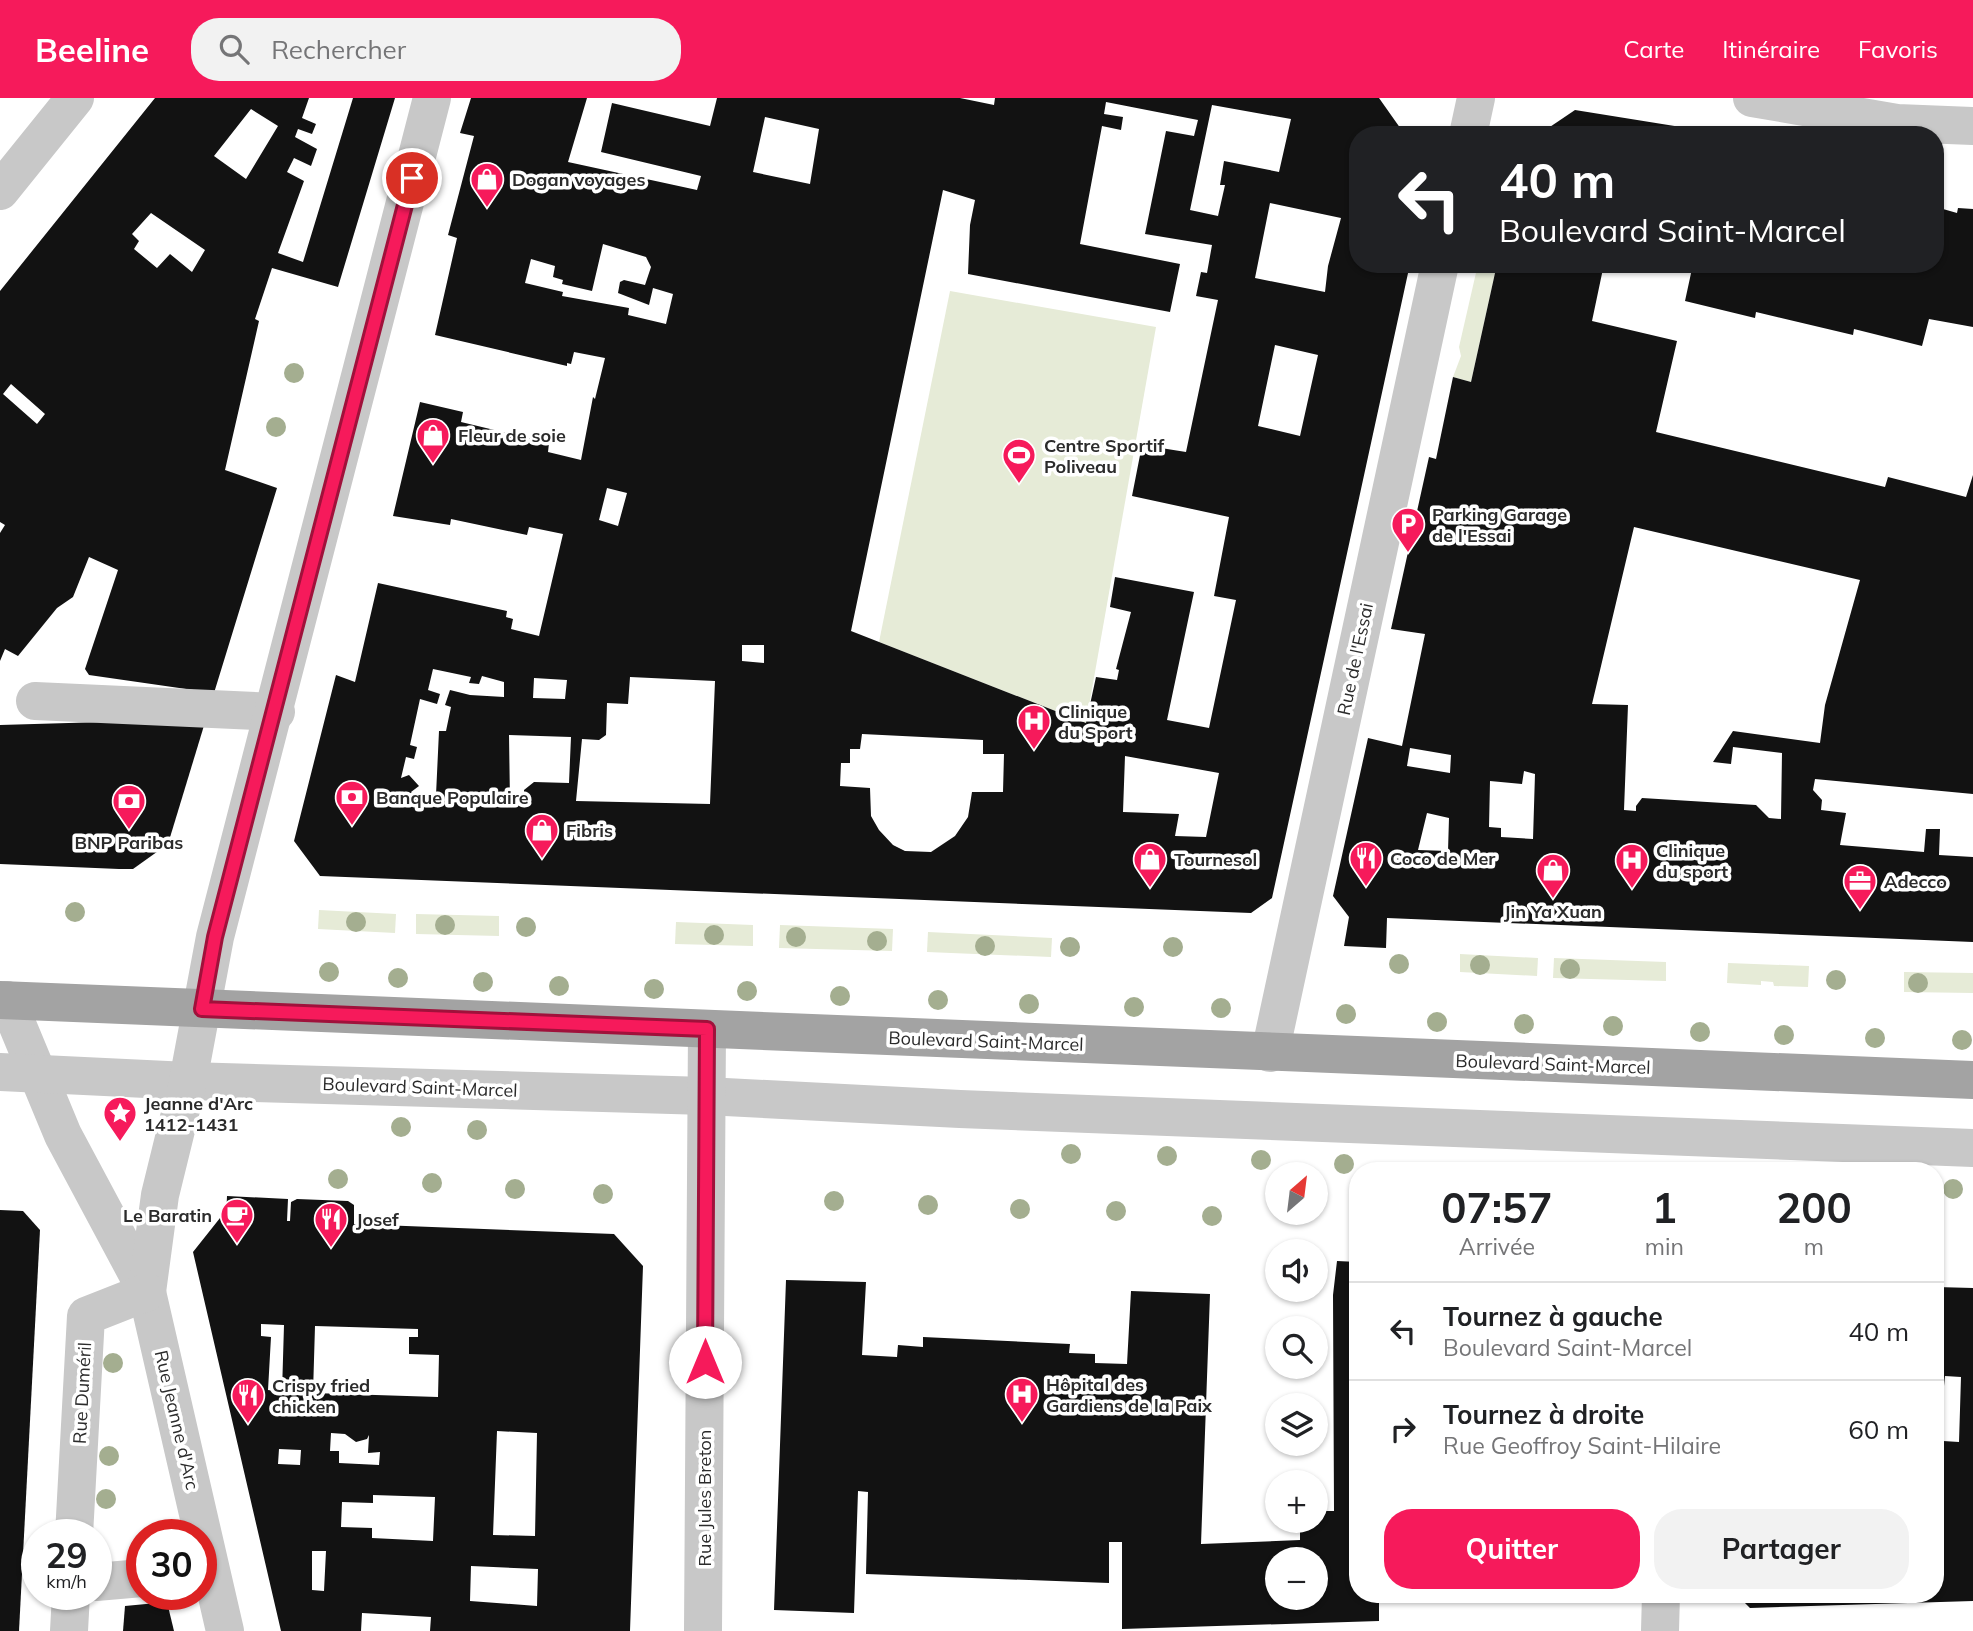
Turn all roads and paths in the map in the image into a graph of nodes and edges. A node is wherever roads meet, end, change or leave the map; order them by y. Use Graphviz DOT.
graph roads {
  1 [pos="75,98"];
  2 [pos="432,98"];
  3 [pos="1476,98"];
  4 [pos="1752,98"];
  5 [pos="1470,126"];
  6 [pos="1973,126"];
  7 [pos="0,191"];
  8 [pos="1439,273"];
  9 [pos="35,701"];
  10 [pos="276,712"];
  11 [pos="4,1000"];
  12 [pos="202,1009"];
  13 [pos="707,1029"];
  14 [pos="1270,1053"];
  15 [pos="18,1072"];
  16 [pos="1973,1080"];
  17 [pos="188,1081"];
  18 [pos="706,1096"];
  19 [pos="1973,1148"];
  20 [pos="147,1292"];
  21 [pos="75,1519"];
  22 [pos="196,1519"];
  23 [pos="1661,1603"];
  24 [pos="217,1605"];
  25 [pos="70,1610"];
  26 [pos="69,1631"];
  27 [pos="225,1631"];
  28 [pos="703,1631"];
  29 [pos="1660,1631"];
  1 -- 7 [label="street"];
  2 -- 10 [label="street, Rue Jeanne d'Arc"];
  3 -- 5 [label="street"];
  4 -- 6 [label="street"];
  8 -- 14 [label="street, Rue de l'Essai"];
  9 -- 10 [label="street"];
  10 -- 12 [label="street, Rue Jeanne d'Arc"];
  11 -- 12 [label="main road, Boulevard Saint-Marcel"];
  11 -- 15 [label="street, Rue Jeanne d'Arc"];
  12 -- 13 [label="main road, Boulevard Saint-Marcel"];
  12 -- 17 [label="street, Rue Jeanne d'Arc"];
  13 -- 14 [label="main road, Boulevard Saint-Marcel"];
  13 -- 18 [label="street, Rue Jules Breton"];
  14 -- 16 [label="main road, Boulevard Saint-Marcel"];
  15 -- 17 [label="street, Boulevard Saint-Marcel"];
  15 -- 20 [label="street, Rue Jeanne d'Arc"];
  17 -- 18 [label="street, Boulevard Saint-Marcel"];
  17 -- 20 [label="street, Rue Jeanne d'Arc"];
  18 -- 19 [label="street, Boulevard Saint-Marcel"];
  18 -- 28 [label="street, Rue Jules Breton"];
  20 -- 21 [label="street, Rue Duméril"];
  20 -- 22 [label="street, Rue Jeanne d'Arc"];
  23 -- 29 [label="street"];
  24 -- 27 [label="street, Rue Jeanne d'Arc"];
  25 -- 26 [label="street"];
}
